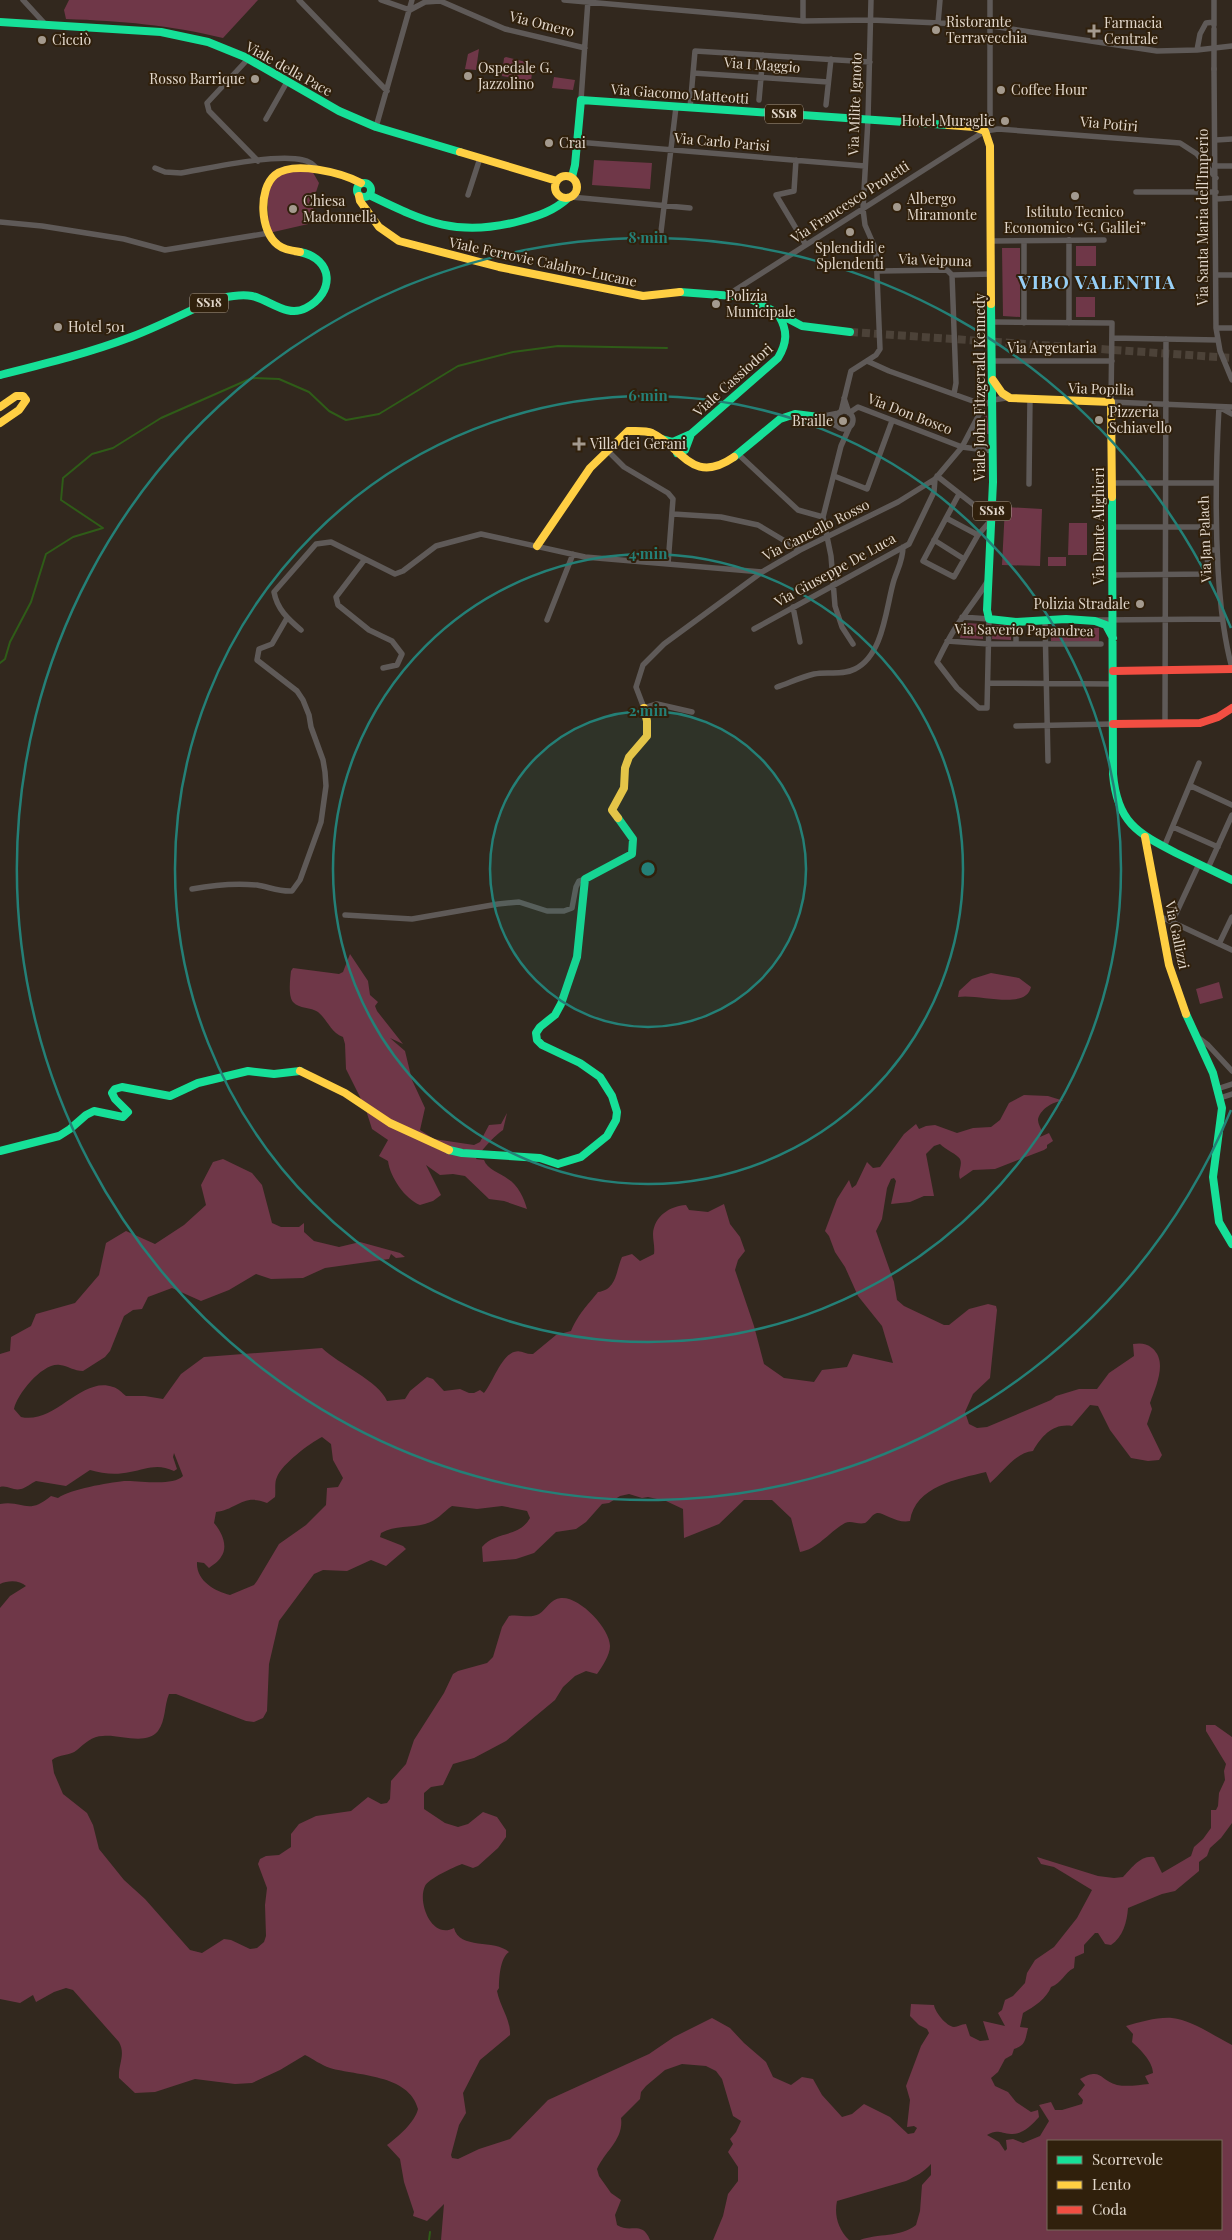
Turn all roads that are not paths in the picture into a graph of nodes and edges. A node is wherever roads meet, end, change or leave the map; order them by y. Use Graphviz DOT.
graph roads {
  1 [pos="22,0"];
  2 [pos="300,0"];
  3 [pos="381,0"];
  4 [pos="412,0"];
  5 [pos="564,0"];
  6 [pos="664,0"];
  7 [pos="803,0"];
  8 [pos="871,0"];
  9 [pos="940,0"];
  10 [pos="990,0"];
  11 [pos="1214,0"];
  12 [pos="439,1"];
  13 [pos="588,2"];
  14 [pos="663,7"];
  15 [pos="410,10"];
  16 [pos="802,20"];
  17 [pos="871,20"];
  18 [pos="0,22"];
  19 [pos="1214,22"];
  20 [pos="938,23"];
  21 [pos="46,25"];
  22 [pos="990,26"];
  23 [pos="1232,46"];
  24 [pos="585,48"];
  25 [pos="1197,50"];
  26 [pos="763,55"];
  27 [pos="248,59"];
  28 [pos="831,59"];
  29 [pos="870,62"];
  30 [pos="693,73"];
  31 [pos="761,78"];
  32 [pos="287,82"];
  33 [pos="828,82"];
  34 [pos="387,91"];
  35 [pos="581,100"];
  36 [pos="759,100"];
  37 [pos="826,104"];
  38 [pos="676,107"];
  39 [pos="690,108"];
  40 [pos="266,118"];
  41 [pos="868,119"];
  42 [pos="376,127"];
  43 [pos="985,131"];
  44 [pos="1232,139"];
  45 [pos="1216,140"];
  46 [pos="577,142"];
  47 [pos="671,150"];
  48 [pos="480,158"];
  49 [pos="796,160"];
  50 [pos="258,161"];
  51 [pos="865,166"];
  52 [pos="1216,166"];
  53 [pos="1232,166"];
  54 [pos="155,168"];
  55 [pos="318,170"];
  56 [pos="333,171"];
  57 [pos="572,178"];
  58 [pos="1216,178"];
  59 [pos="557,181"];
  60 [pos="361,184"];
  61 [pos="1136,192"];
  62 [pos="364,194"];
  63 [pos="468,195"];
  64 [pos="1216,195"];
  65 [pos="569,197"];
  66 [pos="1232,198"];
  67 [pos="664,206"];
  68 [pos="690,208"];
  69 [pos="863,209"];
  70 [pos="0,222"];
  71 [pos="269,233"];
  72 [pos="660,240"];
  73 [pos="1069,240"];
  74 [pos="1104,240"];
  75 [pos="991,241"];
  76 [pos="1024,241"];
  77 [pos="806,245"];
  78 [pos="878,271"];
  79 [pos="952,274"];
  80 [pos="991,274"];
  81 [pos="1216,275"];
  82 [pos="1232,275"];
  83 [pos="729,294"];
  84 [pos="778,314"];
  85 [pos="992,322"];
  86 [pos="1024,322"];
  87 [pos="1069,323"];
  88 [pos="802,326"];
  89 [pos="1216,328"];
  90 [pos="1232,328"];
  91 [pos="850,332"];
  92 [pos="787,335"];
  93 [pos="1112,338"];
  94 [pos="1166,339"];
  95 [pos="1218,340"];
  96 [pos="868,360"];
  97 [pos="992,360"];
  98 [pos="1112,361"];
  99 [pos="0,375"];
  100 [pos="992,377"];
  101 [pos="1232,380"];
  102 [pos="954,394"];
  103 [pos="844,396"];
  104 [pos="1008,398"];
  105 [pos="1030,398"];
  106 [pos="992,400"];
  107 [pos="1112,402"];
  108 [pos="1166,404"];
  109 [pos="984,405"];
  110 [pos="1220,407"];
  111 [pos="1232,407"];
  112 [pos="0,408"];
  113 [pos="840,413"];
  114 [pos="849,413"];
  115 [pos="993,414"];
  116 [pos="1232,414"];
  117 [pos="819,417"];
  118 [pos="892,420"];
  119 [pos="0,423"];
  120 [pos="850,426"];
  121 [pos="838,427"];
  122 [pos="691,434"];
  123 [pos="675,446"];
  124 [pos="841,446"];
  125 [pos="962,447"];
  126 [pos="686,448"];
  127 [pos="608,451"];
  128 [pos="993,452"];
  129 [pos="738,454"];
  130 [pos="691,462"];
  131 [pos="834,476"];
  132 [pos="936,477"];
  133 [pos="1112,483"];
  134 [pos="1166,483"];
  135 [pos="1216,483"];
  136 [pos="1029,484"];
  137 [pos="959,494"];
  138 [pos="673,514"];
  139 [pos="823,517"];
  140 [pos="946,518"];
  141 [pos="992,519"];
  142 [pos="1112,527"];
  143 [pos="1165,527"];
  144 [pos="1216,528"];
  145 [pos="978,535"];
  146 [pos="826,538"];
  147 [pos="934,540"];
  148 [pos="537,546"];
  149 [pos="903,547"];
  150 [pos="800,550"];
  151 [pos="1217,550"];
  152 [pos="573,554"];
  153 [pos="964,559"];
  154 [pos="365,560"];
  155 [pos="668,564"];
  156 [pos="762,572"];
  157 [pos="1112,575"];
  158 [pos="1165,575"];
  159 [pos="988,580"];
  160 [pos="833,586"];
  161 [pos="1112,603"];
  162 [pos="793,607"];
  163 [pos="962,617"];
  164 [pos="287,618"];
  165 [pos="989,619"];
  166 [pos="1112,619"];
  167 [pos="1165,619"];
  168 [pos="1221,619"];
  169 [pos="546,620"];
  170 [pos="1092,620"];
  171 [pos="1015,621"];
  172 [pos="1045,621"];
  173 [pos="754,629"];
  174 [pos="301,630"];
  175 [pos="1112,638"];
  176 [pos="947,641"];
  177 [pos="800,642"];
  178 [pos="853,644"];
  179 [pos="989,644"];
  180 [pos="1016,644"];
  181 [pos="1046,644"];
  182 [pos="1101,644"];
  183 [pos="383,668"];
  184 [pos="1232,669"];
  185 [pos="1165,670"];
  186 [pos="1113,671"];
  187 [pos="988,684"];
  188 [pos="1047,684"];
  189 [pos="1113,684"];
  190 [pos="777,687"];
  191 [pos="644,708"];
  192 [pos="1232,708"];
  193 [pos="692,712"];
  194 [pos="1165,723"];
  195 [pos="1113,724"];
  196 [pos="1048,725"];
  197 [pos="1016,726"];
  198 [pos="1048,761"];
  199 [pos="1199,763"];
  200 [pos="1192,786"];
  201 [pos="1232,805"];
  202 [pos="1232,815"];
  203 [pos="1173,827"];
  204 [pos="1145,837"];
  205 [pos="1164,847"];
  206 [pos="1218,847"];
  207 [pos="1199,864"];
  208 [pos="1208,868"];
  209 [pos="585,879"];
  210 [pos="1232,880"];
  211 [pos="192,889"];
  212 [pos="345,915"];
  213 [pos="1159,916"];
  214 [pos="1232,917"];
  215 [pos="1172,922"];
  216 [pos="1219,944"];
  217 [pos="1232,950"];
  218 [pos="1195,1035"];
  219 [pos="1232,1071"];
  220 [pos="1232,1084"];
  221 [pos="1217,1088"];
  222 [pos="1232,1094"];
  223 [pos="1220,1098"];
  224 [pos="0,1151"];
  225 [pos="1231,1241"];
  1 -- 21 [label="street"];
  2 -- 34 [label="street"];
  3 -- 15 [label="street"];
  4 -- 15 [label="street"];
  5 -- 13 [label="street"];
  6 -- 14 [label="street"];
  7 -- 16 [label="street"];
  8 -- 17 [label="street, Via Milite Ignoto"];
  9 -- 20 [label="street"];
  10 -- 22 [label="street"];
  11 -- 19 [label="street, Via Santa Maria dell'Imperio"];
  12 -- 15 [label="street"];
  12 -- 24 [label="street, Via Omero"];
  13 -- 14 [label="street"];
  13 -- 24 [label="street"];
  14 -- 16 [label="street"];
  15 -- 34 [label="street"];
  16 -- 17 [label="street"];
  17 -- 20 [label="street"];
  17 -- 29 [label="street, Via Milite Ignoto"];
  18 -- 21 [label="main road, Viale della Pace"];
  19 -- 25 [label="street"];
  19 -- 45 [label="street, Via Santa Maria dell'Imperio, bridge"];
  20 -- 22 [label="street"];
  21 -- 27 [label="main road, Viale della Pace"];
  22 -- 25 [label="street"];
  22 -- 43 [label="street"];
  23 -- 25 [label="street"];
  24 -- 35 [label="street"];
  26 -- 28 [label="street"];
  26 -- 30 [label="street"];
  26 -- 31 [label="street"];
  27 -- 32 [label="main road, Viale della Pace"];
  27 -- 50 [label="street"];
  28 -- 29 [label="street"];
  28 -- 33 [label="street"];
  29 -- 41 [label="street, Via Milite Ignoto"];
  30 -- 31 [label="street, Via I Maggio"];
  30 -- 39 [label="street"];
  31 -- 33 [label="street, Via I Maggio"];
  31 -- 36 [label="street"];
  32 -- 40 [label="street"];
  32 -- 42 [label="main road, Viale della Pace"];
  33 -- 37 [label="street"];
  34 -- 42 [label="street"];
  35 -- 38 [label="main road, Via Giacomo Matteotti / SS18"];
  35 -- 46 [label="main road"];
  38 -- 39 [label="main road, Via Giacomo Matteotti / SS18"];
  38 -- 47 [label="street"];
  39 -- 41 [label="main road, Via Giacomo Matteotti / SS18"];
  41 -- 43 [label="main road, Via Giacomo Matteotti / SS18"];
  41 -- 51 [label="street, Via Milite Ignoto"];
  42 -- 48 [label="main road, Viale della Pace"];
  43 -- 58 [label="street, Via Potiri"];
  43 -- 69 [label="street, Via Francesco Protetti"];
  43 -- 75 [label="main road, Viale John Fitzgerald Kennedy / SS18"];
  44 -- 45 [label="street"];
  45 -- 52 [label="street, Via Santa Maria dell'Imperio"];
  46 -- 47 [label="street, Via Carlo Parisi"];
  46 -- 57 [label="main road"];
  47 -- 49 [label="street, Via Carlo Parisi"];
  47 -- 67 [label="street"];
  48 -- 59 [label="main road, Viale della Pace"];
  48 -- 63 [label="street"];
  49 -- 51 [label="street, Via Carlo Parisi"];
  49 -- 77 [label="street"];
  50 -- 54 [label="street"];
  50 -- 55 [label="street"];
  51 -- 69 [label="street, Via Milite Ignoto"];
  52 -- 53 [label="street"];
  52 -- 58 [label="street, Via Santa Maria dell'Imperio"];
  55 -- 56 [label="main road"];
  55 -- 71 [label="main road"];
  56 -- 60 [label="main road"];
  56 -- 62 [label="main road"];
  57 -- 59 [label="main road"];
  57 -- 65 [label="main road"];
  58 -- 64 [label="street, Via Santa Maria dell'Imperio"];
  59 -- 65 [label="main road"];
  60 -- 62 [label="main road"];
  60 -- 62 [label="main road"];
  61 -- 64 [label="street"];
  62 -- 65 [label="main road"];
  62 -- 83 [label="main road, Viale Ferrovie Calabro-Lucane"];
  64 -- 66 [label="street"];
  64 -- 81 [label="street, Via Santa Maria dell'Imperio"];
  65 -- 67 [label="street"];
  67 -- 68 [label="street"];
  67 -- 72 [label="street"];
  69 -- 77 [label="street, Via Francesco Protetti"];
  69 -- 78 [label="street, Via Milite Ignoto"];
  70 -- 71 [label="street"];
  71 -- 99 [label="main road, SS18"];
  73 -- 74 [label="street"];
  73 -- 76 [label="street"];
  73 -- 87 [label="street"];
  75 -- 76 [label="street"];
  75 -- 80 [label="main road, Viale John Fitzgerald Kennedy / SS18"];
  76 -- 86 [label="street"];
  77 -- 83 [label="street, Via Francesco Protetti"];
  78 -- 79 [label="street, Via Veipuna"];
  78 -- 96 [label="street, Via Milite Ignoto"];
  79 -- 80 [label="street, Via Veipuna"];
  79 -- 102 [label="street"];
  80 -- 85 [label="main road, Viale John Fitzgerald Kennedy / SS18"];
  81 -- 82 [label="street"];
  81 -- 89 [label="street, Via Santa Maria dell'Imperio"];
  83 -- 84 [label="main road, Viale Ferrovie Calabro-Lucane"];
  84 -- 88 [label="main road, Viale Ferrovie Calabro-Lucane"];
  84 -- 92 [label="main road, Viale Cassiodori"];
  85 -- 86 [label="street"];
  85 -- 97 [label="main road, Viale John Fitzgerald Kennedy / SS18"];
  86 -- 87 [label="street"];
  87 -- 93 [label="street, Via Dante Alighieri"];
  88 -- 91 [label="main road, Viale Ferrovie Calabro-Lucane"];
  88 -- 92 [label="main road"];
  89 -- 90 [label="street"];
  89 -- 95 [label="street, Via Santa Maria dell'Imperio"];
  92 -- 122 [label="main road, Viale Cassiodori"];
  93 -- 94 [label="street"];
  93 -- 98 [label="street, Via Dante Alighieri"];
  94 -- 95 [label="street"];
  94 -- 108 [label="street"];
  95 -- 101 [label="street, Via Santa Maria dell'Imperio"];
  96 -- 102 [label="street"];
  96 -- 103 [label="street, Via Milite Ignoto"];
  97 -- 98 [label="street, Via Argentaria"];
  97 -- 100 [label="main road, Viale John Fitzgerald Kennedy / SS18"];
  98 -- 107 [label="street, Via Dante Alighieri"];
  100 -- 104 [label="main road"];
  100 -- 106 [label="main road, Viale John Fitzgerald Kennedy / SS18"];
  102 -- 109 [label="street"];
  103 -- 113 [label="street, Via Milite Ignoto"];
  103 -- 114 [label="street"];
  104 -- 105 [label="main road, Via Popilia"];
  104 -- 106 [label="street"];
  104 -- 115 [label="street"];
  105 -- 107 [label="main road, Via Popilia"];
  105 -- 136 [label="street"];
  106 -- 109 [label="street"];
  106 -- 115 [label="main road, Viale John Fitzgerald Kennedy / SS18"];
  107 -- 108 [label="street, Via Popilia"];
  107 -- 133 [label="main road, Via Dante Alighieri"];
  108 -- 110 [label="street, Via Popilia"];
  108 -- 134 [label="street"];
  109 -- 125 [label="street"];
  110 -- 111 [label="street, Via Popilia"];
  110 -- 116 [label="street"];
  110 -- 135 [label="street, Via Jan Palach"];
  112 -- 119 [label="main road"];
  113 -- 114 [label="street"];
  113 -- 117 [label="street"];
  113 -- 121 [label="street"];
  114 -- 118 [label="street, Via Don Bosco"];
  114 -- 120 [label="street"];
  115 -- 128 [label="main road, Viale John Fitzgerald Kennedy / SS18"];
  117 -- 121 [label="street"];
  117 -- 129 [label="main road"];
  118 -- 125 [label="street, Via Don Bosco"];
  118 -- 131 [label="street"];
  120 -- 121 [label="street"];
  120 -- 124 [label="street"];
  121 -- 124 [label="street"];
  122 -- 123 [label="main road, Viale Cassiodori"];
  122 -- 126 [label="main road, Viale Cassiodori"];
  123 -- 126 [label="main road"];
  123 -- 126 [label="main road"];
  123 -- 127 [label="main road"];
  123 -- 130 [label="main road"];
  124 -- 131 [label="street"];
  125 -- 128 [label="street, Via Don Bosco"];
  125 -- 132 [label="street, Via Giuseppe De Luca"];
  126 -- 130 [label="main road"];
  127 -- 138 [label="street"];
  127 -- 148 [label="main road"];
  128 -- 141 [label="main road, Viale John Fitzgerald Kennedy / SS18"];
  129 -- 130 [label="main road"];
  129 -- 139 [label="street"];
  131 -- 139 [label="street"];
  132 -- 137 [label="street"];
  132 -- 146 [label="street, Via Cancello Rosso"];
  132 -- 149 [label="street, Via Giuseppe De Luca"];
  133 -- 134 [label="street"];
  133 -- 142 [label="main road, Via Dante Alighieri"];
  134 -- 135 [label="street"];
  134 -- 143 [label="street"];
  135 -- 144 [label="street, Via Jan Palach"];
  137 -- 140 [label="street"];
  137 -- 141 [label="street"];
  138 -- 150 [label="street"];
  138 -- 155 [label="street"];
  139 -- 146 [label="street"];
  140 -- 145 [label="street"];
  140 -- 147 [label="street"];
  141 -- 145 [label="street"];
  141 -- 159 [label="main road, Viale John Fitzgerald Kennedy / SS18"];
  142 -- 143 [label="street"];
  142 -- 157 [label="main road, Via Dante Alighieri"];
  143 -- 144 [label="street"];
  143 -- 158 [label="street"];
  144 -- 151 [label="street, Via Jan Palach"];
  145 -- 153 [label="street"];
  146 -- 150 [label="street, Via Cancello Rosso"];
  146 -- 160 [label="street"];
  147 -- 153 [label="street"];
  147 -- 153 [label="street"];
  148 -- 152 [label="street"];
  148 -- 154 [label="street"];
  149 -- 160 [label="street, Via Giuseppe De Luca"];
  149 -- 190 [label="street"];
  150 -- 156 [label="street, Via Cancello Rosso"];
  151 -- 158 [label="street"];
  151 -- 168 [label="street, Via Jan Palach"];
  152 -- 155 [label="street"];
  152 -- 169 [label="street"];
  154 -- 164 [label="street"];
  154 -- 183 [label="street"];
  155 -- 156 [label="street"];
  156 -- 191 [label="street, Via Cancello Rosso"];
  157 -- 158 [label="street"];
  157 -- 161 [label="main road, Via Dante Alighieri"];
  158 -- 167 [label="street"];
  159 -- 163 [label="street"];
  159 -- 165 [label="main road, Viale John Fitzgerald Kennedy / SS18"];
  160 -- 162 [label="street, Via Giuseppe De Luca"];
  160 -- 178 [label="street"];
  161 -- 166 [label="main road, Via Dante Alighieri"];
  161 -- 170 [label="street"];
  162 -- 173 [label="street, Via Giuseppe De Luca"];
  162 -- 177 [label="street"];
  163 -- 165 [label="street"];
  163 -- 176 [label="street"];
  164 -- 174 [label="street"];
  164 -- 211 [label="street"];
  165 -- 171 [label="main road"];
  165 -- 179 [label="street"];
  166 -- 167 [label="street"];
  166 -- 170 [label="street"];
  166 -- 175 [label="main road, Via Dante Alighieri"];
  167 -- 168 [label="street"];
  167 -- 185 [label="street"];
  168 -- 184 [label="street, Via Jan Palach"];
  170 -- 172 [label="main road"];
  170 -- 175 [label="main road"];
  171 -- 172 [label="main road"];
  171 -- 180 [label="street"];
  172 -- 181 [label="street"];
  175 -- 186 [label="main road, Via Dante Alighieri"];
  176 -- 179 [label="street, Via Saverio Papandrea"];
  176 -- 187 [label="street"];
  179 -- 180 [label="street, Via Saverio Papandrea"];
  179 -- 187 [label="street"];
  180 -- 181 [label="street, Via Saverio Papandrea"];
  181 -- 182 [label="street, Via Saverio Papandrea"];
  181 -- 188 [label="street"];
  184 -- 185 [label="main road"];
  185 -- 186 [label="main road"];
  185 -- 194 [label="street"];
  186 -- 189 [label="main road, Via Dante Alighieri"];
  187 -- 188 [label="street"];
  188 -- 189 [label="street"];
  188 -- 196 [label="street"];
  189 -- 195 [label="main road, Via Dante Alighieri"];
  191 -- 193 [label="street"];
  191 -- 209 [label="main road"];
  192 -- 194 [label="main road"];
  194 -- 195 [label="main road"];
  195 -- 196 [label="street"];
  195 -- 204 [label="main road, Via Dante Alighieri"];
  196 -- 197 [label="street"];
  196 -- 198 [label="street"];
  199 -- 200 [label="street"];
  200 -- 201 [label="street"];
  200 -- 203 [label="street"];
  202 -- 206 [label="street"];
  203 -- 205 [label="street"];
  203 -- 206 [label="street"];
  204 -- 205 [label="main road, Via Dante Alighieri"];
  204 -- 213 [label="main road, Via Gallizzi"];
  205 -- 207 [label="main road, Via Dante Alighieri"];
  206 -- 208 [label="street"];
  207 -- 208 [label="main road, Via Dante Alighieri"];
  207 -- 215 [label="street"];
  208 -- 210 [label="main road, Via Dante Alighieri"];
  209 -- 212 [label="street"];
  209 -- 224 [label="main road"];
  213 -- 215 [label="street"];
  213 -- 218 [label="main road, Via Gallizzi"];
  214 -- 216 [label="street"];
  215 -- 216 [label="street"];
  216 -- 217 [label="street"];
  218 -- 219 [label="street"];
  218 -- 221 [label="main road, Via Gallizzi"];
  220 -- 221 [label="street"];
  221 -- 223 [label="main road, Via Gallizzi"];
  222 -- 223 [label="street"];
  223 -- 225 [label="main road, Via Gallizzi"];
}
